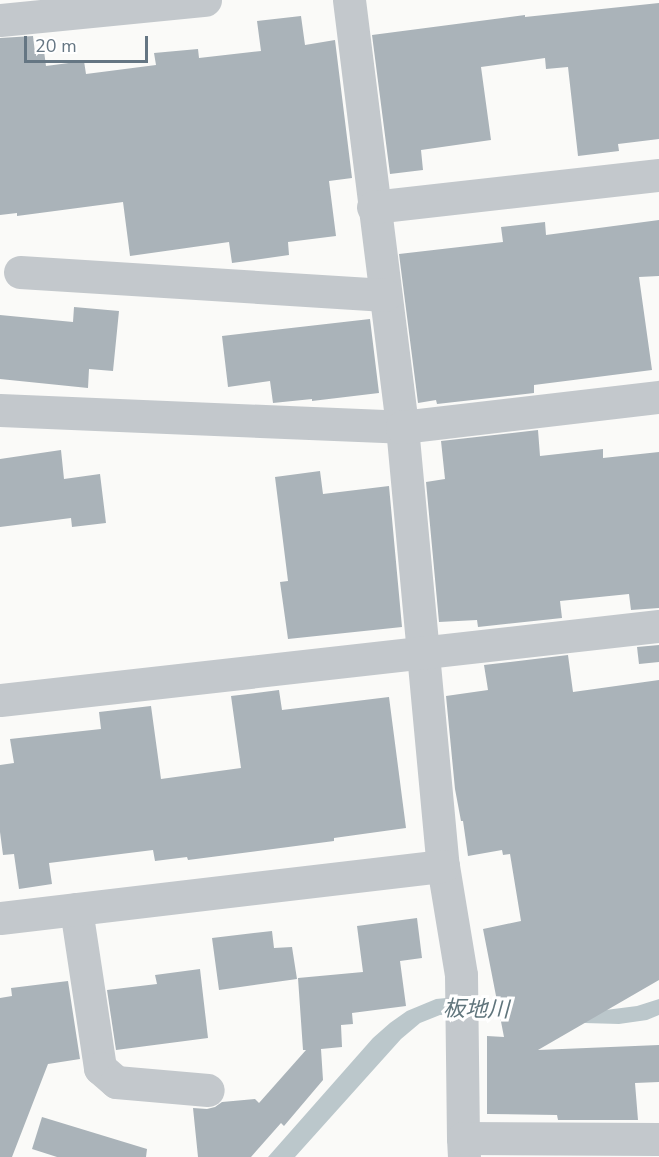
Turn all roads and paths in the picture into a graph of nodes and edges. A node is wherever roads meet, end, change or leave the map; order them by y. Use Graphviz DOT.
graph roads {
  1 [pos="205,0"];
  2 [pos="349,0"];
  3 [pos="0,20"];
  4 [pos="659,175"];
  5 [pos="373,207"];
  6 [pos="20,272"];
  7 [pos="385,295"];
  8 [pos="659,397"];
  9 [pos="0,410"];
  10 [pos="402,427"];
  11 [pos="659,627"];
  12 [pos="423,653"];
  13 [pos="0,700"];
  14 [pos="443,866"];
  15 [pos="76,909"];
  16 [pos="0,918"];
  17 [pos="208,1089"];
  18 [pos="659,1139"];
  19 [pos="464,1147"];
  1 -- 3 [label="street"];
  2 -- 5 [label="street"];
  4 -- 5 [label="street"];
  5 -- 7 [label="street"];
  6 -- 7 [label="street"];
  7 -- 10 [label="street"];
  8 -- 10 [label="street"];
  9 -- 10 [label="street"];
  10 -- 12 [label="street"];
  11 -- 12 [label="street"];
  12 -- 13 [label="street"];
  12 -- 14 [label="street"];
  14 -- 15 [label="street"];
  14 -- 19 [label="street"];
  15 -- 16 [label="street"];
  15 -- 17 [label="street"];
  18 -- 19 [label="street"];
}
